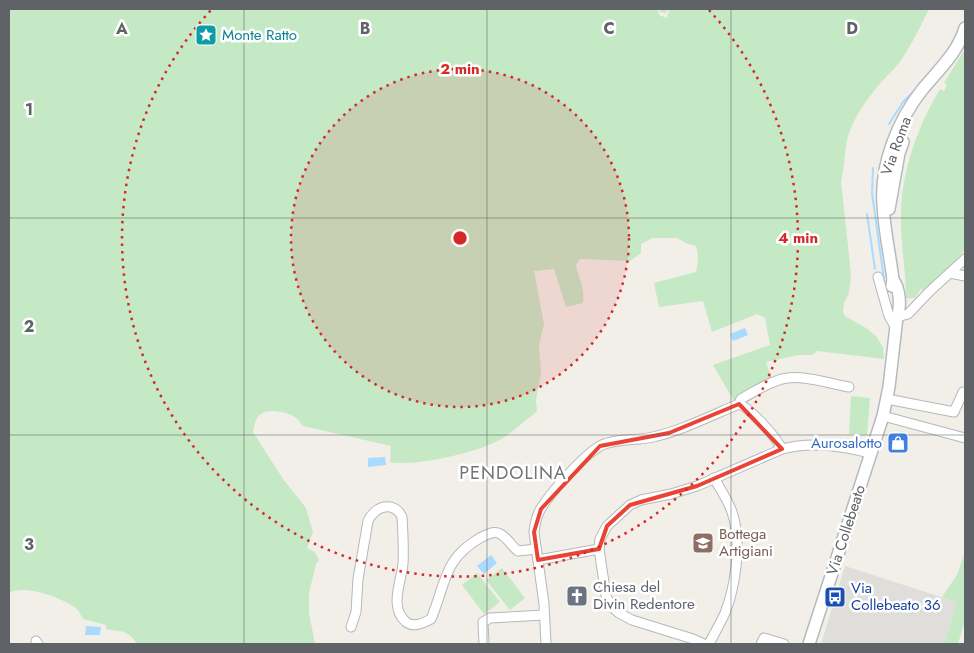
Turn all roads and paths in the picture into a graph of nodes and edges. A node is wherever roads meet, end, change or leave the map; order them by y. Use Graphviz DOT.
graph roads {
  1 [pos="965,28"];
  2 [pos="965,259"];
  3 [pos="950,273"];
  4 [pos="965,276"];
  5 [pos="878,277"];
  6 [pos="896,323"];
  7 [pos="848,388"];
  8 [pos="963,392"];
  9 [pos="886,399"];
  10 [pos="739,404"];
  11 [pos="883,416"];
  12 [pos="965,438"];
  13 [pos="782,449"];
  14 [pos="870,453"];
  15 [pos="714,478"];
  16 [pos="536,549"];
  17 [pos="599,549"];
  18 [pos="538,560"];
  19 [pos="544,615"];
  20 [pos="351,627"];
  21 [pos="484,644"];
  22 [pos="546,644"];
  23 [pos="704,644"];
  24 [pos="709,644"];
  25 [pos="761,644"];
  26 [pos="784,644"];
  27 [pos="809,644"];
  1 -- 6 [label="street, Via Roma"];
  2 -- 3 [label="street"];
  3 -- 4 [label="street"];
  3 -- 6 [label="street"];
  5 -- 6 [label="street"];
  6 -- 9 [label="street, Via Collebeato"];
  7 -- 10 [label="street"];
  8 -- 9 [label="street"];
  9 -- 11 [label="street, Via Collebeato"];
  10 -- 13 [label="street"];
  10 -- 16 [label="street"];
  11 -- 12 [label="street"];
  11 -- 14 [label="street, Via Collebeato"];
  13 -- 14 [label="street"];
  13 -- 15 [label="street"];
  14 -- 27 [label="street, Via Collebeato"];
  15 -- 17 [label="street"];
  15 -- 24 [label="street"];
  16 -- 18 [label="street"];
  16 -- 20 [label="street"];
  17 -- 18 [label="street"];
  17 -- 23 [label="street"];
  18 -- 19 [label="street"];
  19 -- 21 [label="street"];
  19 -- 22 [label="street"];
  25 -- 26 [label="street"];
}
